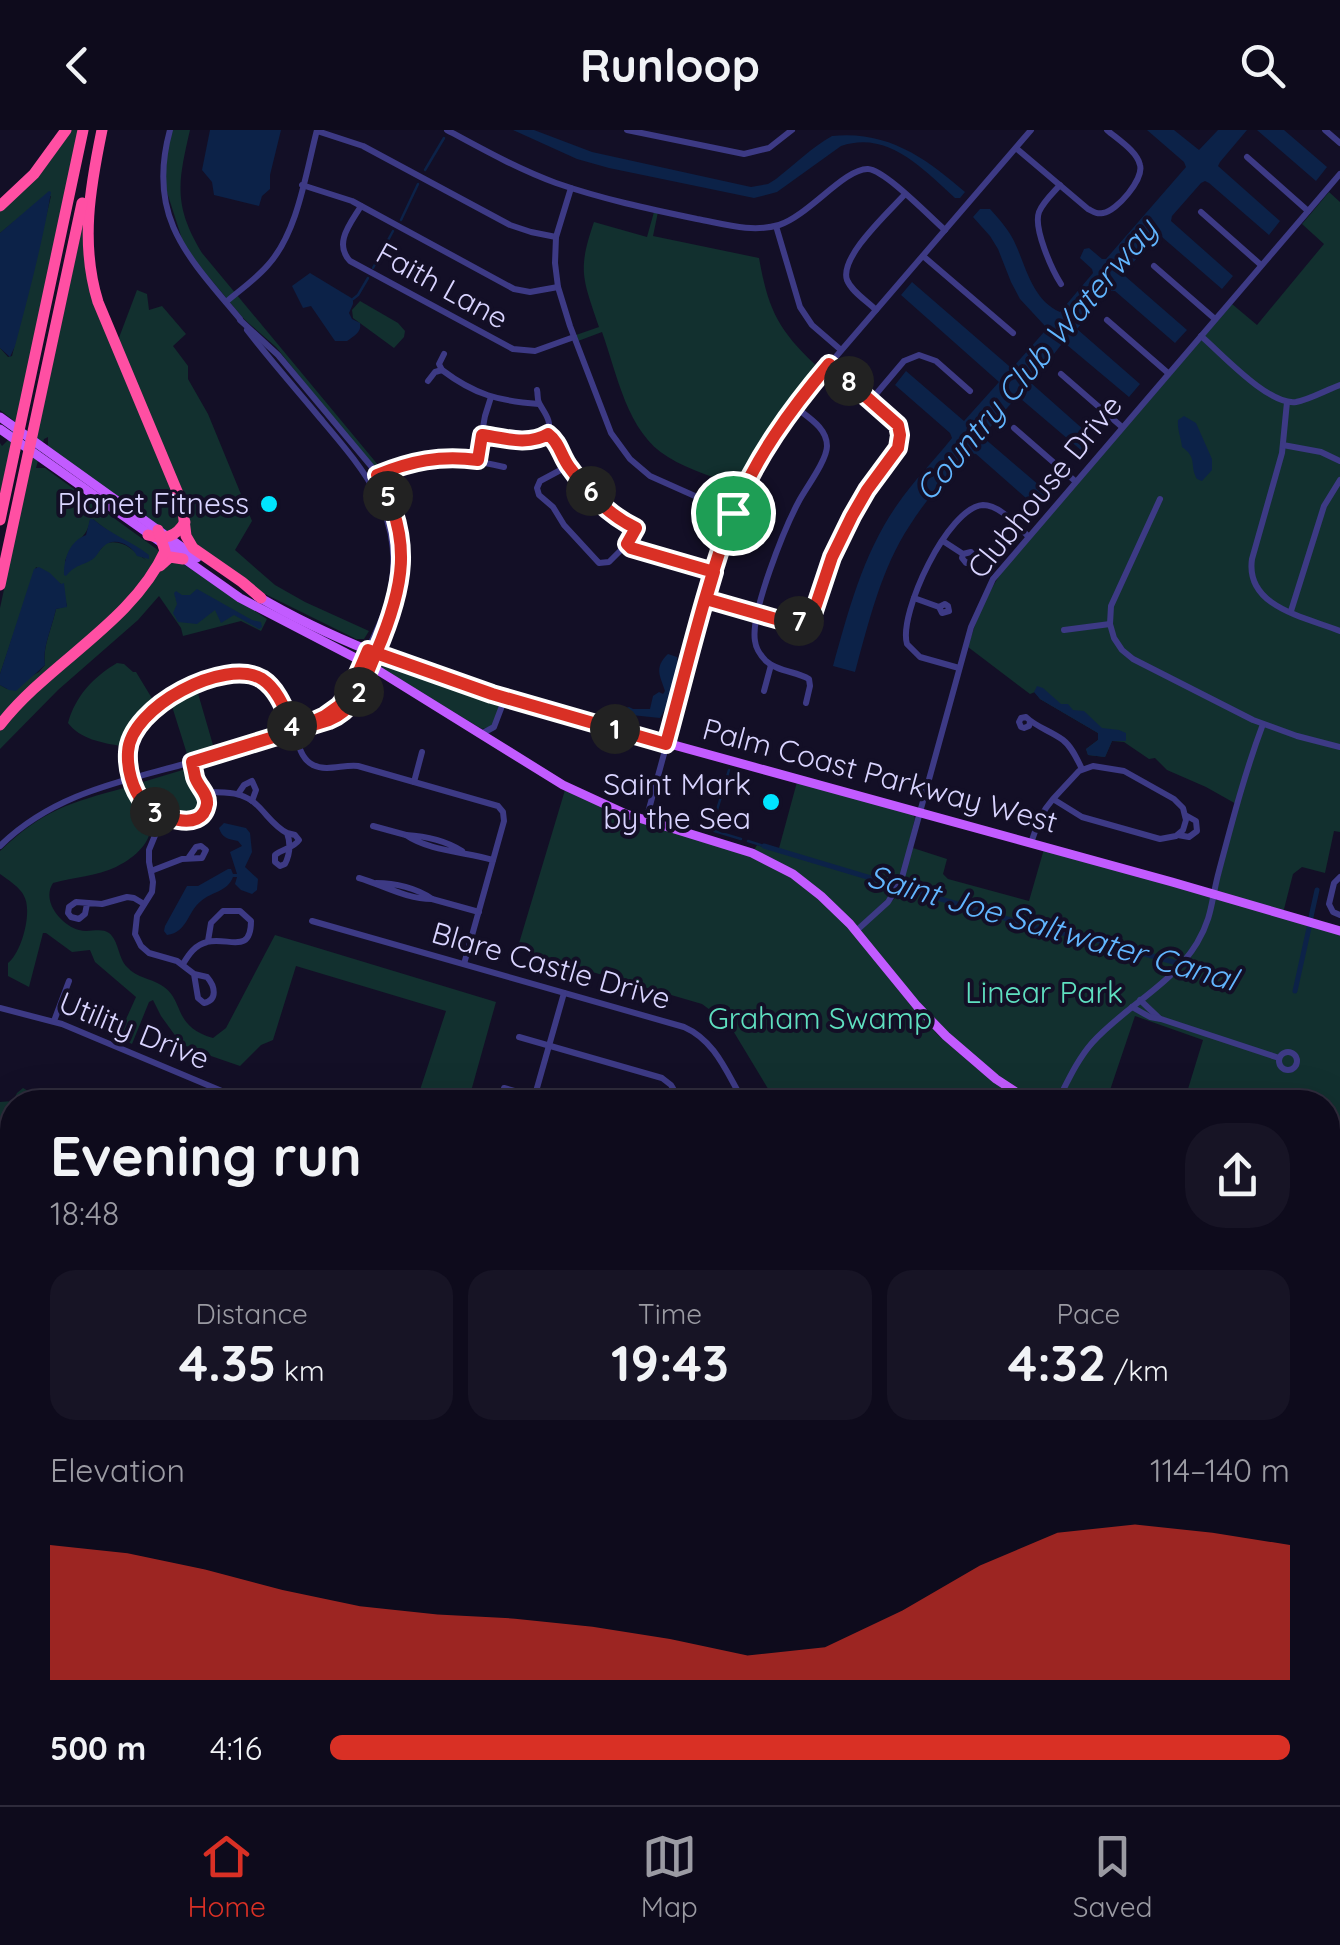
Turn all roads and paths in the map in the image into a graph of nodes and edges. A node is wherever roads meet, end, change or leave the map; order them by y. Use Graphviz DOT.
graph roads {
  1 [pos="66,130"];
  2 [pos="83,130"];
  3 [pos="100,130"];
  4 [pos="170,130"];
  5 [pos="317,130"];
  6 [pos="446,130"];
  7 [pos="627,130"];
  8 [pos="670,130"];
  9 [pos="792,130"];
  10 [pos="1031,130"];
  11 [pos="1107,130"];
  12 [pos="1325,130"];
  13 [pos="668,140"];
  14 [pos="1340,143"];
  15 [pos="1016,148"];
  16 [pos="1247,157"];
  17 [pos="1340,174"];
  18 [pos="302,184"];
  19 [pos="1060,185"];
  20 [pos="571,188"];
  21 [pos="905,194"];
  22 [pos="0,206"];
  23 [pos="361,206"];
  24 [pos="1308,210"];
  25 [pos="1201,212"];
  26 [pos="776,226"];
  27 [pos="945,230"];
  28 [pos="556,237"];
  29 [pos="923,256"];
  30 [pos="1261,265"];
  31 [pos="1154,266"];
  32 [pos="1061,284"];
  33 [pos="558,287"];
  34 [pos="226,302"];
  35 [pos="876,310"];
  36 [pos="1215,319"];
  37 [pos="240,320"];
  38 [pos="1107,320"];
  39 [pos="1013,333"];
  40 [pos="1201,336"];
  41 [pos="574,337"];
  42 [pos="841,350"];
  43 [pos="444,354"];
  44 [pos="829,364"];
  45 [pos="442,370"];
  46 [pos="1168,373"];
  47 [pos="1060,374"];
  48 [pos="428,381"];
  49 [pos="1340,385"];
  50 [pos="537,390"];
  51 [pos="970,391"];
  52 [pos="490,396"];
  53 [pos="871,400"];
  54 [pos="1287,402"];
  55 [pos="540,404"];
  56 [pos="310,406"];
  57 [pos="794,406"];
  58 [pos="1,422"];
  59 [pos="1122,427"];
  60 [pos="1014,428"];
  61 [pos="548,434"];
  62 [pos="482,435"];
  63 [pos="347,437"];
  64 [pos="1284,446"];
  65 [pos="478,460"];
  66 [pos="1340,461"];
  67 [pos="568,466"];
  68 [pos="504,467"];
  69 [pos="377,475"];
  70 [pos="1340,480"];
  71 [pos="1075,482"];
  72 [pos="1160,499"];
  73 [pos="733,513"];
  74 [pos="640,518"];
  75 [pos="0,520"];
  76 [pos="185,522"];
  77 [pos="636,528"];
  78 [pos="1028,536"];
  79 [pos="160,537"];
  80 [pos="943,541"];
  81 [pos="627,544"];
  82 [pos="964,554"];
  83 [pos="183,559"];
  84 [pos="154,572"];
  85 [pos="714,572"];
  86 [pos="0,585"];
  87 [pos="262,598"];
  88 [pos="914,598"];
  89 [pos="706,599"];
  90 [pos="939,606"];
  91 [pos="1290,611"];
  92 [pos="758,614"];
  93 [pos="1110,624"];
  94 [pos="1064,630"];
  95 [pos="1340,631"];
  96 [pos="372,651"];
  97 [pos="367,664"];
  98 [pos="771,665"];
  99 [pos="959,668"];
  100 [pos="381,673"];
  101 [pos="365,678"];
  102 [pos="764,691"];
  103 [pos="505,698"];
  104 [pos="806,703"];
  105 [pos="1030,722"];
  106 [pos="1263,724"];
  107 [pos="0,725"];
  108 [pos="294,730"];
  109 [pos="480,734"];
  110 [pos="666,744"];
  111 [pos="1340,748"];
  112 [pos="422,752"];
  113 [pos="192,762"];
  114 [pos="1082,769"];
  115 [pos="132,778"];
  116 [pos="414,782"];
  117 [pos="204,792"];
  118 [pos="238,794"];
  119 [pos="1053,799"];
  120 [pos="252,802"];
  121 [pos="920,813"];
  122 [pos="163,816"];
  123 [pos="1186,816"];
  124 [pos="646,820"];
  125 [pos="374,826"];
  126 [pos="1178,834"];
  127 [pos="1032,844"];
  128 [pos="0,846"];
  129 [pos="290,847"];
  130 [pos="188,857"];
  131 [pos="493,860"];
  132 [pos="151,871"];
  133 [pos="359,878"];
  134 [pos="1340,878"];
  135 [pos="1214,895"];
  136 [pos="87,904"];
  137 [pos="144,904"];
  138 [pos="478,912"];
  139 [pos="1340,915"];
  140 [pos="312,921"];
  141 [pos="856,931"];
  142 [pos="1340,931"];
  143 [pos="208,941"];
  144 [pos="182,964"];
  145 [pos="464,964"];
  146 [pos="194,974"];
  147 [pos="68,981"];
  148 [pos="564,993"];
  149 [pos="1140,1000"];
  150 [pos="1132,1007"];
  151 [pos="0,1008"];
  152 [pos="1160,1019"];
  153 [pos="54,1022"];
  154 [pos="519,1037"];
  155 [pos="549,1046"];
  156 [pos="1279,1058"];
  157 [pos="504,1088"];
  158 [pos="219,1090"];
  159 [pos="509,1090"];
  160 [pos="536,1090"];
  161 [pos="674,1090"];
  162 [pos="737,1090"];
  163 [pos="1012,1090"];
  164 [pos="1063,1090"];
  1 -- 22 [label="highway"];
  2 -- 75 [label="highway"];
  3 -- 76 [label="highway"];
  3 -- 86 [label="highway"];
  4 -- 34 [label="street"];
  5 -- 18 [label="street"];
  5 -- 28 [label="street"];
  6 -- 20 [label="street"];
  7 -- 13 [label="street"];
  8 -- 13 [label="street"];
  9 -- 13 [label="street"];
  10 -- 15 [label="street"];
  11 -- 19 [label="street"];
  12 -- 14 [label="street"];
  15 -- 19 [label="street"];
  15 -- 27 [label="street"];
  16 -- 24 [label="street"];
  17 -- 24 [label="street, Clubhouse Drive"];
  18 -- 23 [label="street"];
  18 -- 34 [label="street"];
  19 -- 32 [label="street"];
  20 -- 26 [label="street"];
  20 -- 28 [label="street"];
  21 -- 26 [label="street"];
  21 -- 27 [label="street"];
  21 -- 35 [label="street"];
  23 -- 33 [label="street"];
  23 -- 41 [label="street, Faith Lane"];
  24 -- 30 [label="street, Clubhouse Drive"];
  25 -- 30 [label="street"];
  26 -- 42 [label="street"];
  27 -- 29 [label="street"];
  28 -- 33 [label="street"];
  29 -- 35 [label="street"];
  29 -- 39 [label="street"];
  30 -- 36 [label="street, Clubhouse Drive"];
  31 -- 36 [label="street"];
  33 -- 41 [label="street"];
  34 -- 37 [label="street"];
  35 -- 42 [label="street"];
  36 -- 40 [label="street, Clubhouse Drive"];
  37 -- 56 [label="street"];
  37 -- 63 [label="street"];
  38 -- 46 [label="street"];
  40 -- 46 [label="street, Clubhouse Drive"];
  40 -- 54 [label="street"];
  41 -- 73 [label="street"];
  42 -- 44 [label="street"];
  43 -- 45 [label="street"];
  44 -- 53 [label="street"];
  44 -- 57 [label="street"];
  45 -- 48 [label="street"];
  45 -- 52 [label="street"];
  46 -- 59 [label="street, Clubhouse Drive"];
  47 -- 59 [label="street"];
  49 -- 54 [label="street"];
  50 -- 55 [label="street"];
  51 -- 53 [label="street"];
  52 -- 55 [label="street"];
  52 -- 62 [label="street"];
  53 -- 92 [label="street"];
  54 -- 64 [label="street"];
  55 -- 61 [label="street"];
  56 -- 63 [label="street"];
  56 -- 96 [label="street"];
  57 -- 73 [label="street"];
  57 -- 92 [label="street"];
  58 -- 79 [label="main road"];
  59 -- 71 [label="street, Clubhouse Drive"];
  60 -- 71 [label="street"];
  61 -- 62 [label="street"];
  61 -- 67 [label="street"];
  62 -- 65 [label="street"];
  63 -- 69 [label="street"];
  64 -- 66 [label="street"];
  64 -- 91 [label="street"];
  65 -- 68 [label="street"];
  65 -- 69 [label="street"];
  67 -- 77 [label="street"];
  67 -- 81 [label="street"];
  69 -- 96 [label="street"];
  70 -- 91 [label="street"];
  71 -- 78 [label="street, Clubhouse Drive"];
  72 -- 93 [label="street"];
  73 -- 85 [label="street"];
  74 -- 77 [label="street"];
  76 -- 79 [label="highway"];
  76 -- 87 [label="highway"];
  77 -- 81 [label="street"];
  78 -- 80 [label="street"];
  78 -- 99 [label="street, Clubhouse Drive"];
  79 -- 83 [label="main road"];
  79 -- 84 [label="highway"];
  79 -- 87 [label="main road, Palm Coast Parkway West"];
  80 -- 82 [label="street"];
  80 -- 88 [label="street"];
  81 -- 85 [label="street"];
  83 -- 84 [label="highway"];
  83 -- 97 [label="main road"];
  84 -- 107 [label="highway"];
  85 -- 89 [label="street"];
  87 -- 96 [label="main road, Palm Coast Parkway West"];
  88 -- 90 [label="street"];
  88 -- 99 [label="street"];
  89 -- 92 [label="street"];
  89 -- 110 [label="street"];
  91 -- 95 [label="street"];
  92 -- 98 [label="street"];
  93 -- 94 [label="street"];
  93 -- 106 [label="street"];
  96 -- 97 [label="street"];
  96 -- 103 [label="main road, Palm Coast Parkway West"];
  97 -- 100 [label="main road"];
  97 -- 101 [label="street"];
  97 -- 108 [label="street"];
  98 -- 102 [label="street"];
  98 -- 104 [label="street"];
  99 -- 121 [label="street, Clubhouse Drive"];
  100 -- 101 [label="street"];
  100 -- 109 [label="main road"];
  101 -- 108 [label="street"];
  103 -- 109 [label="street"];
  103 -- 110 [label="main road, Palm Coast Parkway West"];
  105 -- 114 [label="street"];
  106 -- 111 [label="street"];
  106 -- 135 [label="street"];
  108 -- 113 [label="street"];
  108 -- 115 [label="street"];
  108 -- 116 [label="street"];
  109 -- 124 [label="main road"];
  110 -- 121 [label="main road, Palm Coast Parkway West"];
  110 -- 124 [label="street"];
  112 -- 116 [label="street"];
  113 -- 115 [label="street"];
  113 -- 117 [label="street"];
  114 -- 119 [label="street"];
  114 -- 123 [label="street"];
  115 -- 122 [label="street"];
  115 -- 128 [label="street"];
  116 -- 131 [label="street"];
  117 -- 118 [label="street"];
  117 -- 122 [label="street"];
  118 -- 120 [label="street"];
  118 -- 120 [label="street"];
  119 -- 126 [label="street"];
  119 -- 127 [label="street"];
  120 -- 129 [label="street"];
  121 -- 127 [label="main road, Palm Coast Parkway West"];
  121 -- 141 [label="street, Clubhouse Drive"];
  122 -- 132 [label="street"];
  123 -- 126 [label="street"];
  123 -- 126 [label="street"];
  124 -- 141 [label="main road"];
  125 -- 131 [label="street"];
  127 -- 135 [label="main road, Palm Coast Parkway West"];
  130 -- 132 [label="street"];
  131 -- 138 [label="street"];
  132 -- 137 [label="street"];
  133 -- 138 [label="street"];
  134 -- 139 [label="street"];
  135 -- 142 [label="main road, Palm Coast Parkway West"];
  135 -- 149 [label="street"];
  136 -- 137 [label="street"];
  137 -- 144 [label="street"];
  138 -- 145 [label="street"];
  140 -- 145 [label="street, Blare Castle Drive"];
  141 -- 163 [label="main road"];
  143 -- 143 [label="street"];
  143 -- 144 [label="street"];
  144 -- 146 [label="street"];
  145 -- 148 [label="street, Blare Castle Drive"];
  146 -- 146 [label="street"];
  147 -- 153 [label="street"];
  148 -- 155 [label="street"];
  148 -- 162 [label="street, Blare Castle Drive"];
  149 -- 150 [label="street"];
  149 -- 152 [label="street"];
  150 -- 152 [label="street"];
  150 -- 164 [label="street"];
  151 -- 153 [label="street, Utility Drive"];
  152 -- 156 [label="street"];
  153 -- 158 [label="street, Utility Drive"];
  154 -- 155 [label="street"];
  155 -- 160 [label="street"];
  155 -- 161 [label="street"];
  157 -- 159 [label="street"];
}
